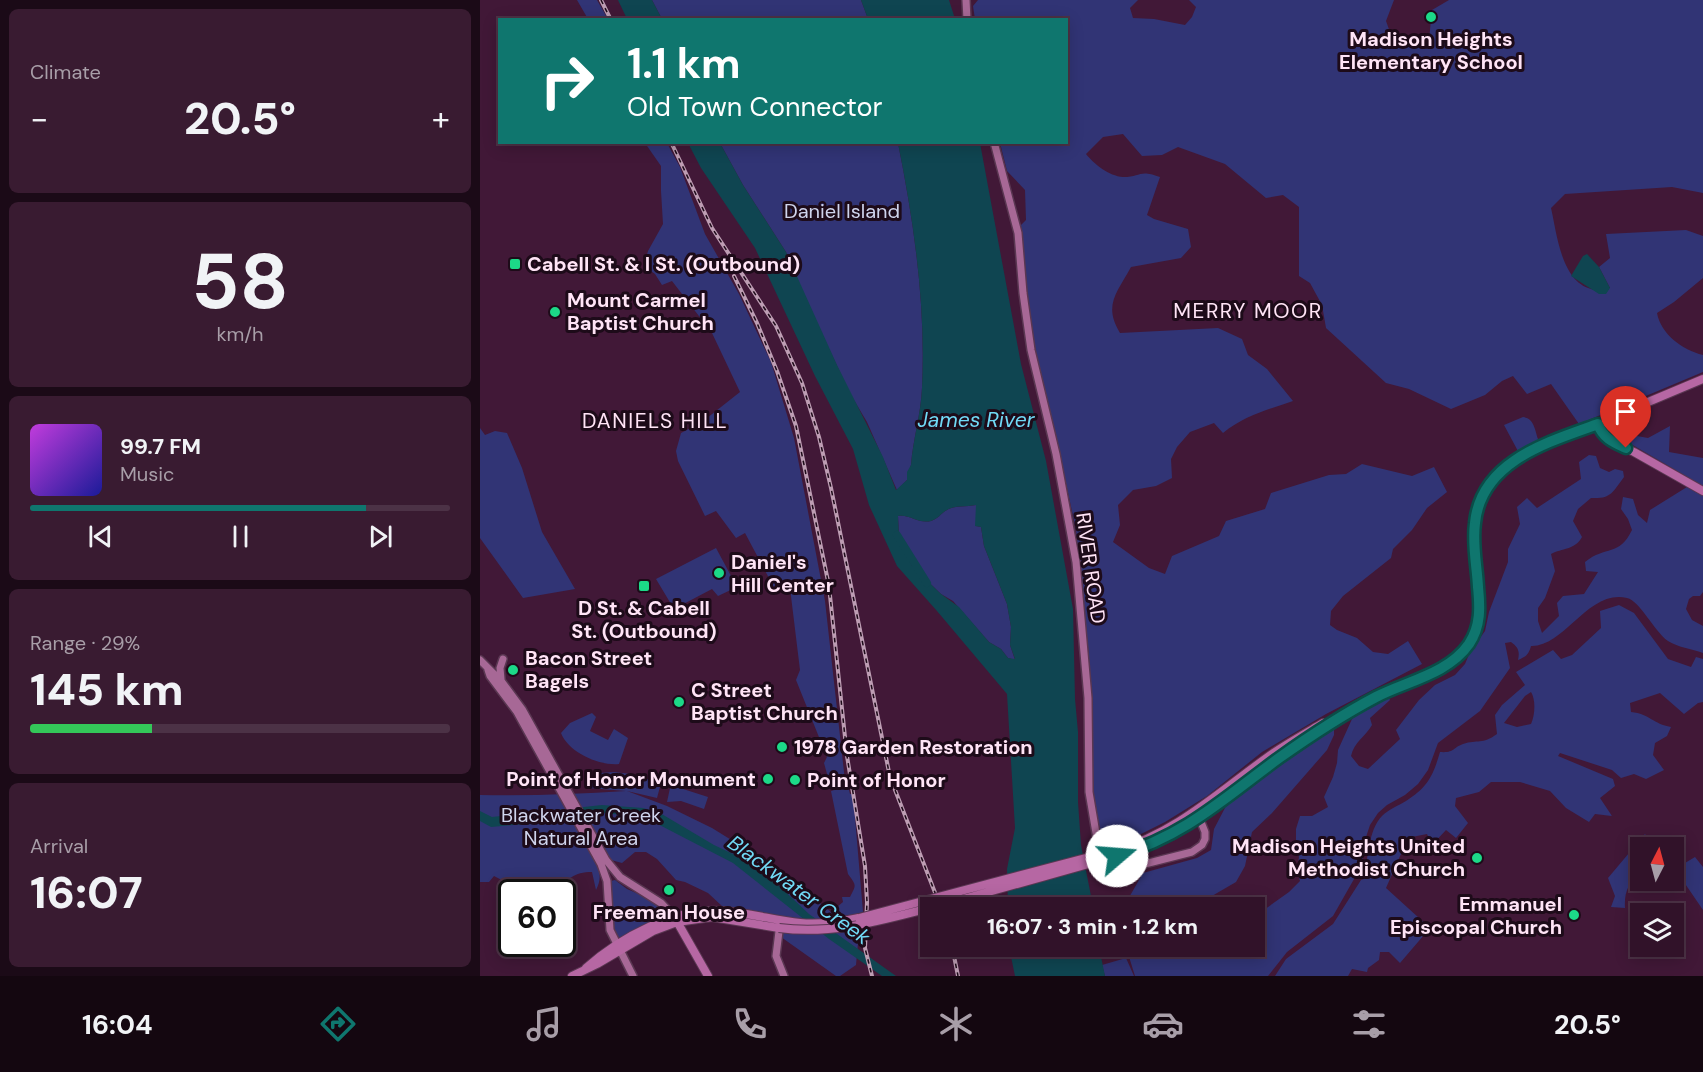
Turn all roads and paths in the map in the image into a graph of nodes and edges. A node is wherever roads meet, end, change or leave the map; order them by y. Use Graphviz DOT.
graph roads {
  1 [pos="966,0"];
  2 [pos="967,18"];
  3 [pos="995,144"];
  4 [pos="1703,379"];
  5 [pos="1601,423"];
  6 [pos="1703,491"];
  7 [pos="503,659"];
  8 [pos="480,660"];
  9 [pos="488,670"];
  10 [pos="502,682"];
  11 [pos="511,698"];
  12 [pos="1198,814"];
  13 [pos="1116,853"];
  14 [pos="604,862"];
  15 [pos="607,881"];
  16 [pos="633,886"];
  17 [pos="967,897"];
  18 [pos="920,910"];
  19 [pos="676,919"];
  20 [pos="780,924"];
  21 [pos="618,948"];
  22 [pos="572,976"];
  23 [pos="633,976"];
  24 [pos="708,976"];
  25 [pos="784,976"];
  1 -- 2 [label="street"];
  3 -- 12 [label="street, RIVER ROAD"];
  4 -- 5 [label="main road"];
  5 -- 6 [label="main road"];
  5 -- 12 [label="main road"];
  7 -- 10 [label="street"];
  8 -- 9 [label="street"];
  9 -- 10 [label="street"];
  9 -- 11 [label="street"];
  10 -- 11 [label="street"];
  11 -- 14 [label="street"];
  12 -- 13 [label="main road"];
  13 -- 17 [label="main road, bridge"];
  13 -- 20 [label="main road, bridge"];
  14 -- 15 [label="street"];
  14 -- 16 [label="street"];
  15 -- 16 [label="street"];
  15 -- 21 [label="street"];
  16 -- 19 [label="street"];
  18 -- 20 [label="main road, bridge"];
  19 -- 20 [label="main road"];
  19 -- 20 [label="main road"];
  19 -- 21 [label="main road"];
  19 -- 24 [label="main road"];
  20 -- 25 [label="street"];
  21 -- 22 [label="main road"];
  21 -- 23 [label="street"];
}
